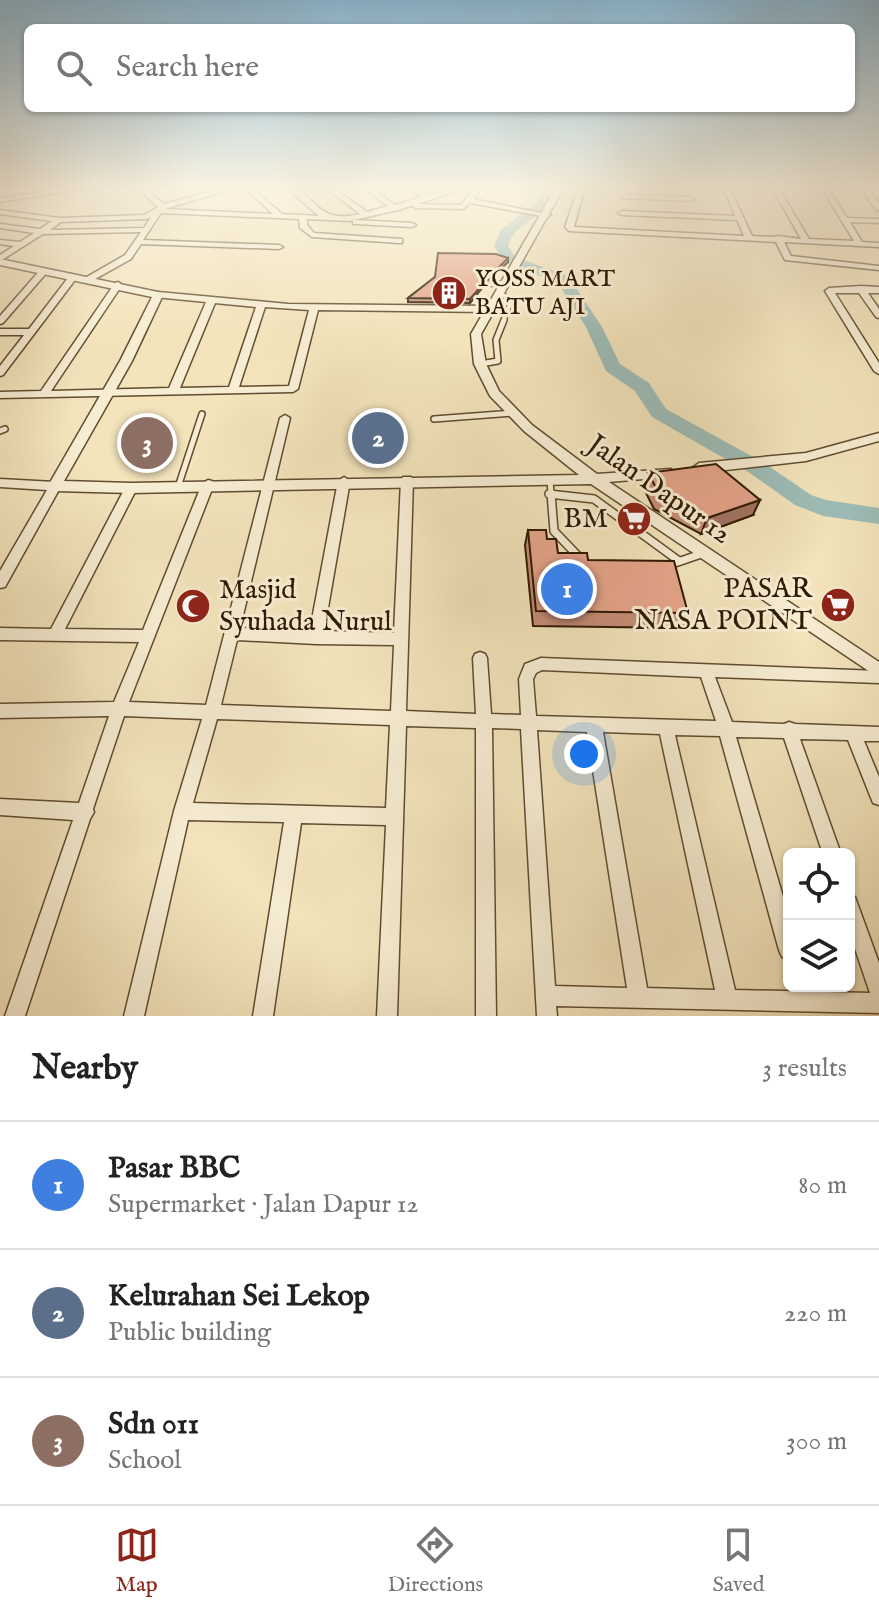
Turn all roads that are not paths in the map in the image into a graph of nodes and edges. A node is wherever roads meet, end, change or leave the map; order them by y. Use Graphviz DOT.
graph roads {
  1 [pos="35,236"];
  2 [pos="143,236"];
  3 [pos="332,236"];
  4 [pos="533,236"];
  5 [pos="754,236"];
  6 [pos="804,236"];
  7 [pos="855,236"];
  8 [pos="778,238"];
  9 [pos="806,240"];
  10 [pos="399,241"];
  11 [pos="0,242"];
  12 [pos="141,242"];
  13 [pos="860,244"];
  14 [pos="21,245"];
  15 [pos="879,245"];
  16 [pos="279,247"];
  17 [pos="0,260"];
  18 [pos="879,268"];
  19 [pos="45,270"];
  20 [pos="74,276"];
  21 [pos="88,280"];
  22 [pos="507,282"];
  23 [pos="118,285"];
  24 [pos="486,285"];
  25 [pos="861,289"];
  26 [pos="879,290"];
  27 [pos="500,294"];
  28 [pos="158,295"];
  29 [pos="211,301"];
  30 [pos="261,305"];
  31 [pos="314,307"];
  32 [pos="490,309"];
  33 [pos="879,315"];
  34 [pos="0,321"];
  35 [pos="0,332"];
  36 [pos="31,332"];
  37 [pos="865,349"];
  38 [pos="879,349"];
  39 [pos="879,371"];
  40 [pos="0,373"];
  41 [pos="484,374"];
  42 [pos="233,391"];
  43 [pos="173,392"];
  44 [pos="109,393"];
  45 [pos="44,394"];
  46 [pos="0,395"];
  47 [pos="513,413"];
  48 [pos="202,414"];
  49 [pos="285,418"];
  50 [pos="434,419"];
  51 [pos="879,437"];
  52 [pos="594,479"];
  53 [pos="407,480"];
  54 [pos="344,481"];
  55 [pos="0,483"];
  56 [pos="272,483"];
  57 [pos="208,484"];
  58 [pos="55,486"];
  59 [pos="178,487"];
  60 [pos="550,487"];
  61 [pos="131,488"];
  62 [pos="704,553"];
  63 [pos="679,561"];
  64 [pos="590,565"];
  65 [pos="666,566"];
  66 [pos="0,583"];
  67 [pos="0,634"];
  68 [pos="55,634"];
  69 [pos="231,634"];
  70 [pos="146,636"];
  71 [pos="316,638"];
  72 [pos="400,639"];
  73 [pos="480,658"];
  74 [pos="706,671"];
  75 [pos="879,674"];
  76 [pos="119,709"];
  77 [pos="0,711"];
  78 [pos="212,712"];
  79 [pos="397,720"];
  80 [pos="484,721"];
  81 [pos="528,724"];
  82 [pos="594,726"];
  83 [pos="666,728"];
  84 [pos="726,728"];
  85 [pos="789,729"];
  86 [pos="852,732"];
  87 [pos="879,734"];
  88 [pos="879,797"];
  89 [pos="0,807"];
  90 [pos="182,811"];
  91 [pos="86,812"];
  92 [pos="293,817"];
  93 [pos="393,817"];
  94 [pos="830,848"];
  95 [pos="855,920"];
  96 [pos="783,929"];
  97 [pos="879,991"];
  98 [pos="801,993"];
  99 [pos="639,998"];
  100 [pos="727,1000"];
  101 [pos="879,1003"];
  102 [pos="546,1006"];
  103 [pos="15,1016"];
  104 [pos="134,1016"];
  105 [pos="263,1016"];
  106 [pos="387,1016"];
  107 [pos="486,1016"];
  1 -- 14 [label="street"];
  2 -- 12 [label="street"];
  3 -- 10 [label="street"];
  4 -- 22 [label="street"];
  5 -- 8 [label="street"];
  6 -- 9 [label="street"];
  7 -- 13 [label="street"];
  8 -- 9 [label="street"];
  8 -- 18 [label="street"];
  9 -- 13 [label="street"];
  11 -- 14 [label="street"];
  12 -- 16 [label="street"];
  12 -- 21 [label="street"];
  13 -- 15 [label="street"];
  14 -- 17 [label="street"];
  17 -- 19 [label="street"];
  19 -- 20 [label="street"];
  19 -- 34 [label="street"];
  20 -- 21 [label="street"];
  20 -- 36 [label="street"];
  21 -- 23 [label="street"];
  22 -- 24 [label="lane"];
  22 -- 27 [label="street"];
  23 -- 28 [label="street"];
  23 -- 45 [label="street"];
  25 -- 26 [label="street"];
  25 -- 33 [label="street"];
  25 -- 37 [label="street"];
  27 -- 32 [label="street"];
  27 -- 41 [label="lane"];
  28 -- 29 [label="street"];
  28 -- 44 [label="street"];
  29 -- 30 [label="street"];
  29 -- 43 [label="street"];
  30 -- 31 [label="street"];
  30 -- 42 [label="street"];
  31 -- 32 [label="street"];
  31 -- 42 [label="street"];
  32 -- 41 [label="street"];
  35 -- 36 [label="street"];
  36 -- 40 [label="street"];
  37 -- 38 [label="street"];
  37 -- 39 [label="street"];
  41 -- 47 [label="street, Jalan Dapur 12"];
  42 -- 43 [label="street"];
  43 -- 44 [label="street"];
  44 -- 45 [label="street"];
  44 -- 58 [label="street"];
  45 -- 46 [label="street"];
  47 -- 50 [label="lane"];
  47 -- 52 [label="street, Jalan Dapur 12"];
  48 -- 59 [label="lane"];
  49 -- 56 [label="street"];
  51 -- 52 [label="street"];
  52 -- 60 [label="street"];
  52 -- 62 [label="street, Jalan Dapur 12"];
  53 -- 54 [label="street"];
  53 -- 60 [label="street"];
  53 -- 72 [label="street"];
  54 -- 56 [label="street"];
  54 -- 71 [label="street"];
  55 -- 58 [label="street"];
  56 -- 57 [label="street"];
  56 -- 69 [label="street"];
  57 -- 59 [label="street"];
  57 -- 70 [label="street"];
  58 -- 61 [label="street"];
  58 -- 66 [label="street"];
  59 -- 61 [label="street"];
  60 -- 63 [label="lane"];
  60 -- 64 [label="lane"];
  61 -- 68 [label="street"];
  62 -- 63 [label="lane"];
  62 -- 75 [label="street, Jalan Dapur 12"];
  63 -- 65 [label="lane"];
  67 -- 68 [label="street"];
  68 -- 70 [label="street"];
  69 -- 71 [label="street"];
  69 -- 78 [label="street"];
  70 -- 76 [label="street"];
  71 -- 72 [label="street"];
  72 -- 79 [label="street"];
  73 -- 80 [label="street"];
  74 -- 75 [label="street"];
  74 -- 81 [label="street"];
  74 -- 84 [label="street"];
  76 -- 77 [label="street"];
  76 -- 78 [label="street"];
  76 -- 91 [label="street"];
  78 -- 79 [label="street"];
  78 -- 90 [label="street"];
  79 -- 80 [label="street"];
  79 -- 93 [label="street"];
  80 -- 81 [label="street"];
  80 -- 107 [label="street"];
  81 -- 82 [label="street"];
  81 -- 102 [label="street"];
  82 -- 83 [label="street"];
  82 -- 99 [label="street"];
  83 -- 84 [label="street"];
  83 -- 100 [label="street"];
  84 -- 85 [label="street"];
  84 -- 96 [label="street"];
  85 -- 86 [label="street"];
  85 -- 94 [label="street"];
  86 -- 87 [label="street"];
  86 -- 88 [label="street"];
  89 -- 91 [label="street"];
  90 -- 92 [label="street"];
  90 -- 104 [label="street"];
  91 -- 103 [label="street"];
  92 -- 93 [label="street"];
  92 -- 105 [label="street"];
  93 -- 106 [label="street"];
  95 -- 97 [label="street"];
  98 -- 100 [label="street"];
  98 -- 101 [label="street"];
  99 -- 100 [label="street"];
  99 -- 102 [label="street"];
}
